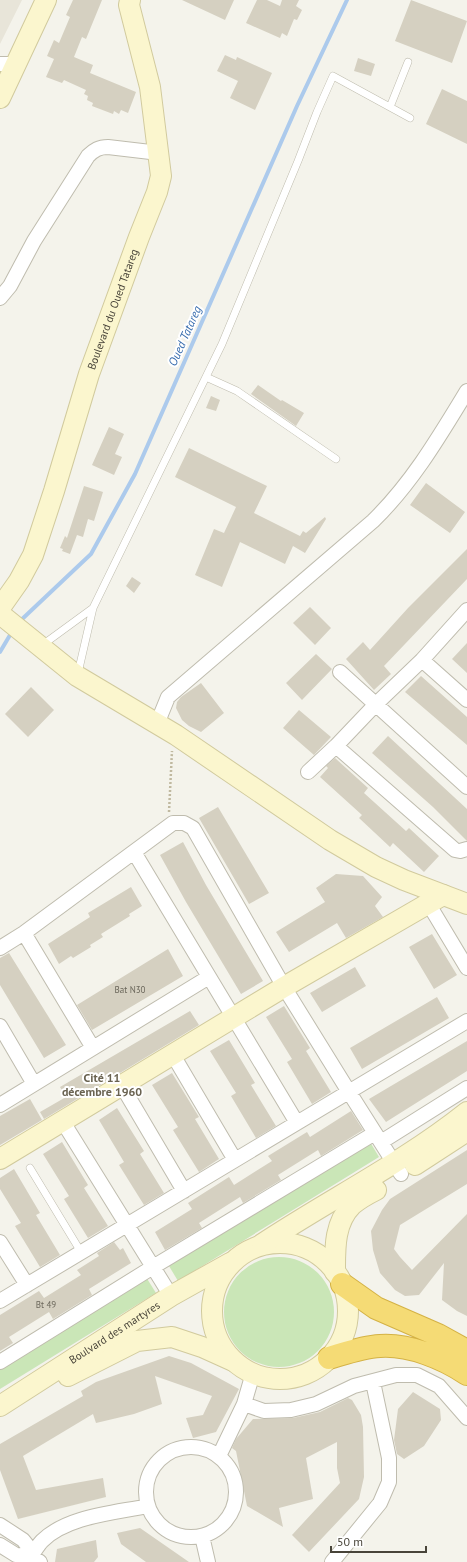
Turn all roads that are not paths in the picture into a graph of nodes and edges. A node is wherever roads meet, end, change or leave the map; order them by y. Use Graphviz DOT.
graph roads {
  1 [pos="46,0"];
  2 [pos="130,0"];
  3 [pos="408,62"];
  4 [pos="7,64"];
  5 [pos="0,97"];
  6 [pos="390,107"];
  7 [pos="410,118"];
  8 [pos="159,153"];
  9 [pos="0,298"];
  10 [pos="206,377"];
  11 [pos="467,391"];
  12 [pos="336,459"];
  13 [pos="93,608"];
  14 [pos="3,615"];
  15 [pos="464,619"];
  16 [pos="35,642"];
  17 [pos="422,660"];
  18 [pos="340,672"];
  19 [pos="77,676"];
  20 [pos="467,700"];
  21 [pos="376,704"];
  22 [pos="157,724"];
  23 [pos="336,746"];
  24 [pos="308,772"];
  25 [pos="467,787"];
  26 [pos="467,849"];
  27 [pos="134,852"];
  28 [pos="436,899"];
  29 [pos="467,904"];
  30 [pos="24,933"];
  31 [pos="0,948"];
  32 [pos="467,968"];
  33 [pos="209,977"];
  34 [pos="284,987"];
  35 [pos="233,1018"];
  36 [pos="467,1021"];
  37 [pos="0,1026"];
  38 [pos="93,1048"];
  39 [pos="173,1055"];
  40 [pos="34,1084"];
  41 [pos="122,1086"];
  42 [pos="467,1088"];
  43 [pos="349,1092"];
  44 [pos="0,1105"];
  45 [pos="467,1112"];
  46 [pos="63,1122"];
  47 [pos="297,1123"];
  48 [pos="467,1131"];
  49 [pos="378,1138"];
  50 [pos="0,1159"];
  51 [pos="235,1160"];
  52 [pos="30,1168"];
  53 [pos="398,1168"];
  54 [pos="184,1191"];
  55 [pos="127,1225"];
  56 [pos="0,1242"];
  57 [pos="257,1247"];
  58 [pos="81,1252"];
  59 [pos="232,1262"];
  60 [pos="153,1267"];
  61 [pos="339,1278"];
  62 [pos="27,1285"];
  63 [pos="171,1296"];
  64 [pos="0,1301"];
  65 [pos="467,1351"];
  66 [pos="329,1358"];
  67 [pos="0,1362"];
  68 [pos="235,1362"];
  69 [pos="253,1373"];
  70 [pos="467,1374"];
  71 [pos="373,1382"];
  72 [pos="244,1404"];
  73 [pos="0,1406"];
  74 [pos="0,1410"];
  75 [pos="467,1418"];
  76 [pos="219,1456"];
  77 [pos="148,1506"];
  78 [pos="0,1525"];
  79 [pos="202,1536"];
  80 [pos="0,1544"];
  81 [pos="36,1559"];
  82 [pos="208,1562"];
  83 [pos="332,1562"];
  1 -- 4 [label="street"];
  2 -- 8 [label="street, Boulevard du Oued Tatareg"];
  3 -- 6 [label="lane"];
  4 -- 5 [label="street"];
  6 -- 7 [label="lane"];
  6 -- 10 [label="lane"];
  8 -- 9 [label="street"];
  8 -- 14 [label="street, Boulevard du Oued Tatareg"];
  10 -- 12 [label="lane"];
  10 -- 13 [label="lane"];
  11 -- 22 [label="street"];
  13 -- 16 [label="lane"];
  13 -- 19 [label="lane"];
  14 -- 16 [label="street"];
  15 -- 17 [label="street"];
  16 -- 19 [label="street"];
  17 -- 20 [label="street"];
  17 -- 21 [label="street"];
  18 -- 21 [label="street"];
  19 -- 22 [label="street"];
  21 -- 23 [label="street"];
  21 -- 25 [label="street"];
  22 -- 28 [label="street"];
  23 -- 24 [label="street"];
  23 -- 26 [label="street"];
  27 -- 30 [label="street"];
  27 -- 33 [label="street"];
  27 -- 34 [label="street"];
  28 -- 29 [label="street"];
  28 -- 32 [label="street"];
  28 -- 34 [label="street"];
  30 -- 31 [label="street"];
  30 -- 38 [label="street"];
  33 -- 35 [label="street"];
  33 -- 38 [label="street"];
  34 -- 35 [label="street"];
  34 -- 43 [label="street"];
  35 -- 39 [label="street"];
  35 -- 47 [label="street"];
  36 -- 43 [label="street"];
  37 -- 40 [label="street"];
  38 -- 40 [label="street"];
  39 -- 41 [label="street"];
  39 -- 51 [label="street"];
  40 -- 44 [label="street"];
  41 -- 46 [label="street"];
  41 -- 54 [label="street"];
  42 -- 49 [label="street"];
  43 -- 47 [label="street"];
  43 -- 49 [label="street"];
  45 -- 53 [label="street"];
  46 -- 50 [label="street"];
  46 -- 55 [label="street"];
  47 -- 51 [label="street"];
  48 -- 53 [label="street"];
  49 -- 53 [label="street"];
  49 -- 60 [label="street"];
  51 -- 54 [label="street"];
  52 -- 58 [label="lane"];
  53 -- 57 [label="street"];
  53 -- 61 [label="street"];
  54 -- 55 [label="street"];
  55 -- 58 [label="street"];
  55 -- 60 [label="street"];
  56 -- 62 [label="street"];
  57 -- 59 [label="street"];
  57 -- 61 [label="street"];
  58 -- 62 [label="street"];
  59 -- 63 [label="street, Boulvard des martyres"];
  59 -- 68 [label="street"];
  60 -- 63 [label="street"];
  60 -- 67 [label="street"];
  61 -- 65 [label="highway"];
  61 -- 66 [label="street"];
  62 -- 64 [label="street"];
  63 -- 73 [label="street, Boulvard des martyres"];
  66 -- 69 [label="street"];
  66 -- 70 [label="highway"];
  68 -- 69 [label="street"];
  68 -- 74 [label="street"];
  69 -- 72 [label="street"];
  71 -- 72 [label="street"];
  71 -- 75 [label="street"];
  71 -- 83 [label="street"];
  72 -- 76 [label="street"];
  76 -- 77 [label="street"];
  76 -- 79 [label="street"];
  77 -- 79 [label="street"];
  77 -- 81 [label="street"];
  78 -- 81 [label="street"];
  79 -- 82 [label="street"];
  80 -- 81 [label="street"];
}
